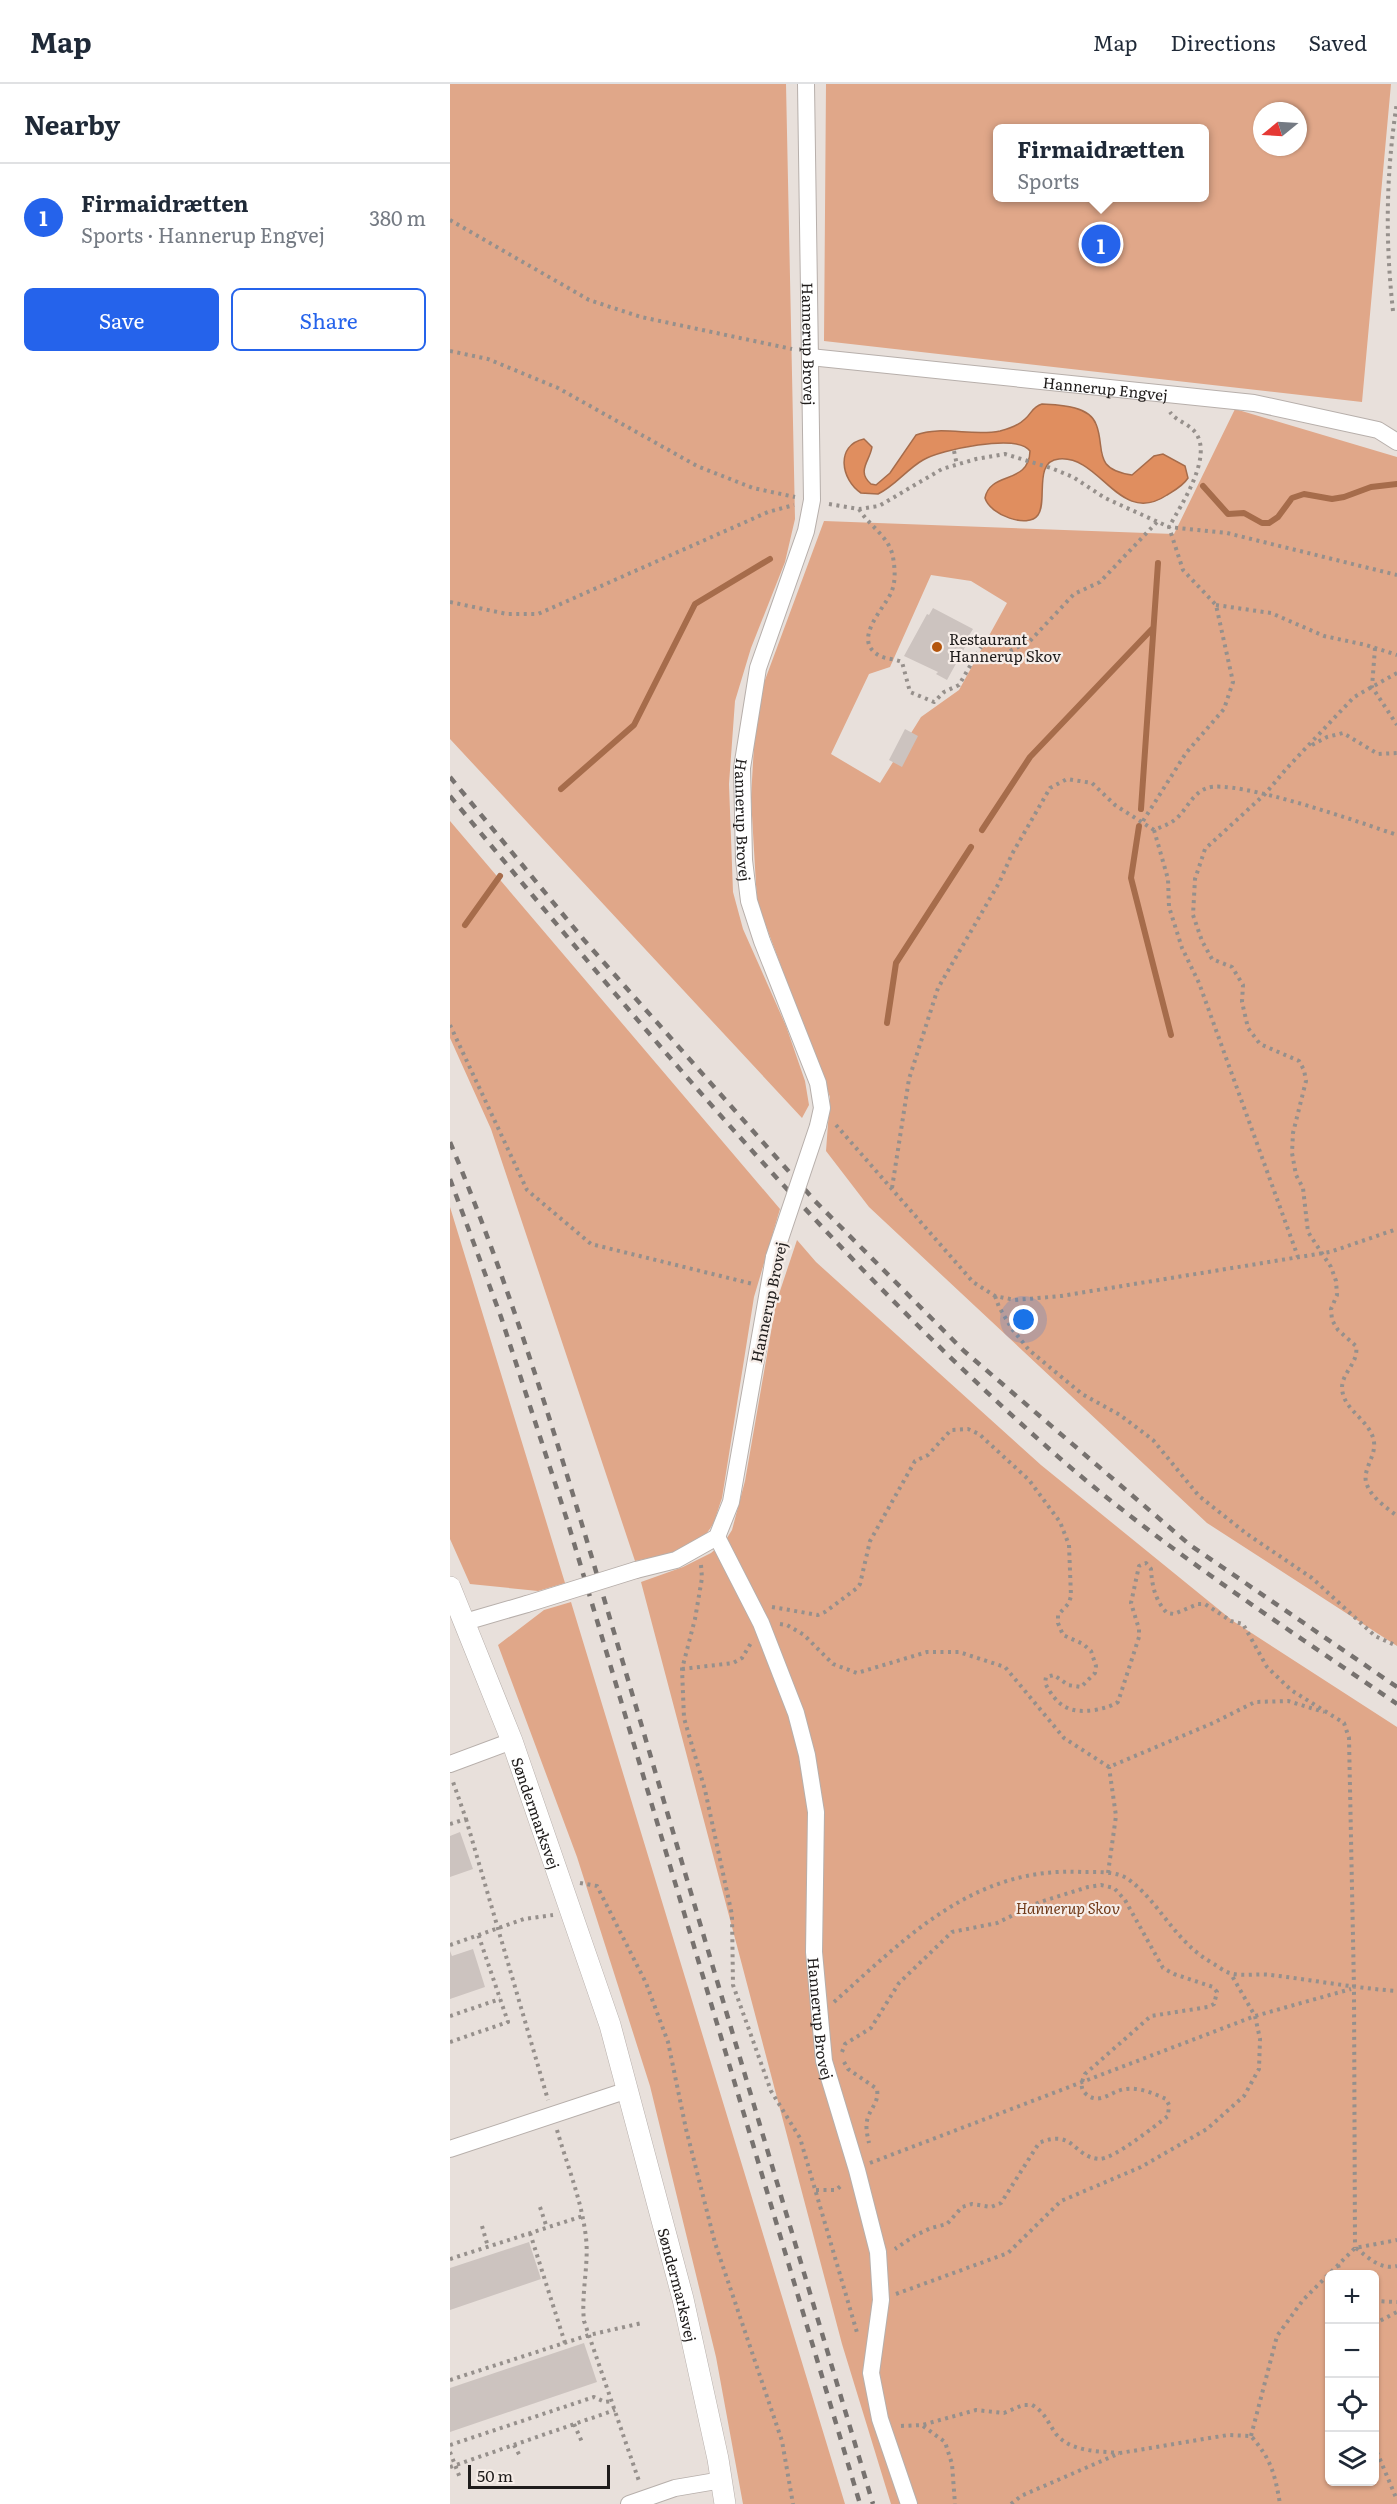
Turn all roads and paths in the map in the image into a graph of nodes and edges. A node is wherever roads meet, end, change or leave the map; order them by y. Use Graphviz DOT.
graph roads {
  1 [pos="806,84"];
  2 [pos="1397,102"];
  3 [pos="450,220"];
  4 [pos="1394,311"];
  5 [pos="450,351"];
  6 [pos="810,357"];
  7 [pos="1167,394"];
  8 [pos="1397,442"];
  9 [pos="954,451"];
  10 [pos="957,465"];
  11 [pos="812,500"];
  12 [pos="859,509"];
  13 [pos="1157,522"];
  14 [pos="1169,527"];
  15 [pos="1397,575"];
  16 [pos="450,602"];
  17 [pos="1216,605"];
  18 [pos="981,647"];
  19 [pos="1375,648"];
  20 [pos="1010,651"];
  21 [pos="1397,655"];
  22 [pos="1397,673"];
  23 [pos="1372,687"];
  24 [pos="1397,725"];
  25 [pos="1309,747"];
  26 [pos="1397,753"];
  27 [pos="1265,794"];
  28 [pos="1143,821"];
  29 [pos="1154,830"];
  30 [pos="1397,835"];
  31 [pos="450,1024"];
  32 [pos="822,1108"];
  33 [pos="892,1188"];
  34 [pos="1397,1229"];
  35 [pos="1320,1254"];
  36 [pos="1298,1257"];
  37 [pos="768,1287"];
  38 [pos="995,1296"];
  39 [pos="1397,1516"];
  40 [pos="717,1538"];
  41 [pos="699,1549"];
  42 [pos="450,1587"];
  43 [pos="465,1622"];
  44 [pos="761,1623"];
  45 [pos="1397,1646"];
  46 [pos="682,1669"];
  47 [pos="1330,1714"];
  48 [pos="512,1742"];
  49 [pos="450,1764"];
  50 [pos="1108,1767"];
  51 [pos="450,1773"];
  52 [pos="466,1819"];
  53 [pos="450,1824"];
  54 [pos="1108,1873"];
  55 [pos="561,1879"];
  56 [pos="572,1912"];
  57 [pos="498,1927"];
  58 [pos="478,1934"];
  59 [pos="450,1945"];
  60 [pos="1231,1974"];
  61 [pos="1354,1988"];
  62 [pos="1397,1991"];
  63 [pos="501,1999"];
  64 [pos="450,2016"];
  65 [pos="818,2016"];
  66 [pos="1255,2016"];
  67 [pos="470,2035"];
  68 [pos="472,2040"];
  69 [pos="450,2042"];
  70 [pos="1081,2084"];
  71 [pos="628,2090"];
  72 [pos="552,2115"];
  73 [pos="450,2149"];
  74 [pos="870,2150"];
  75 [pos="871,2162"];
  76 [pos="540,2207"];
  77 [pos="583,2216"];
  78 [pos="482,2226"];
  79 [pos="547,2228"];
  80 [pos="530,2233"];
  81 [pos="1397,2240"];
  82 [pos="488,2247"];
  83 [pos="1355,2248"];
  84 [pos="878,2256"];
  85 [pos="450,2259"];
  86 [pos="1338,2265"];
  87 [pos="1397,2266"];
  88 [pos="1340,2270"];
  89 [pos="880,2300"];
  90 [pos="1379,2301"];
  91 [pos="1397,2302"];
  92 [pos="1397,2312"];
  93 [pos="1379,2321"];
  94 [pos="642,2323"];
  95 [pos="590,2335"];
  96 [pos="859,2340"];
  97 [pos="565,2343"];
  98 [pos="450,2380"];
  99 [pos="612,2401"];
  100 [pos="615,2410"];
  101 [pos="880,2419"];
  102 [pos="574,2424"];
  103 [pos="922,2425"];
  104 [pos="1251,2436"];
  105 [pos="582,2442"];
  106 [pos="450,2445"];
  107 [pos="514,2445"];
  108 [pos="450,2452"];
  109 [pos="1120,2453"];
  110 [pos="1379,2457"];
  111 [pos="521,2458"];
  112 [pos="452,2466"];
  113 [pos="460,2478"];
  114 [pos="722,2480"];
  115 [pos="645,2498"];
  116 [pos="1397,2500"];
  117 [pos="629,2504"];
  118 [pos="725,2504"];
  119 [pos="793,2504"];
  120 [pos="909,2504"];
  121 [pos="955,2504"];
  122 [pos="1011,2504"];
  123 [pos="1280,2504"];
  1 -- 6 [label="street, Hannerup Brovej"];
  2 -- 4 [label="path"];
  3 -- 6 [label="path"];
  5 -- 11 [label="path"];
  6 -- 7 [label="street, Hannerup Engvej"];
  6 -- 11 [label="street, Hannerup Brovej"];
  7 -- 8 [label="street, Hannerup Engvej"];
  7 -- 14 [label="path"];
  9 -- 10 [label="path"];
  10 -- 12 [label="path"];
  10 -- 13 [label="path"];
  11 -- 12 [label="path"];
  11 -- 16 [label="path"];
  11 -- 32 [label="street, Hannerup Brovej"];
  12 -- 18 [label="path"];
  13 -- 14 [label="path"];
  13 -- 20 [label="path"];
  14 -- 15 [label="path"];
  14 -- 17 [label="path"];
  17 -- 19 [label="path"];
  17 -- 28 [label="path"];
  19 -- 21 [label="path"];
  19 -- 23 [label="path"];
  22 -- 23 [label="path"];
  23 -- 24 [label="path"];
  23 -- 25 [label="path"];
  25 -- 26 [label="path"];
  25 -- 27 [label="path"];
  27 -- 29 [label="path"];
  27 -- 30 [label="path"];
  27 -- 35 [label="path"];
  28 -- 29 [label="path"];
  28 -- 33 [label="path"];
  29 -- 36 [label="path"];
  31 -- 37 [label="path"];
  32 -- 33 [label="path"];
  32 -- 37 [label="street, Hannerup Brovej, bridge"];
  33 -- 38 [label="path"];
  34 -- 35 [label="path"];
  35 -- 36 [label="path"];
  35 -- 39 [label="path"];
  36 -- 38 [label="path"];
  37 -- 40 [label="street, Hannerup Brovej"];
  38 -- 45 [label="path"];
  40 -- 41 [label="street"];
  40 -- 44 [label="street, Hannerup Brovej"];
  41 -- 43 [label="street, bridge"];
  41 -- 46 [label="path"];
  42 -- 43 [label="street, Søndermarksvej"];
  43 -- 48 [label="street, Søndermarksvej"];
  44 -- 46 [label="path"];
  44 -- 47 [label="path"];
  44 -- 50 [label="path"];
  44 -- 65 [label="street, Hannerup Brovej"];
  46 -- 96 [label="path"];
  47 -- 50 [label="path"];
  47 -- 61 [label="path"];
  48 -- 49 [label="street, Søndermarksvej"];
  48 -- 55 [label="street, Søndermarksvej"];
  50 -- 54 [label="path"];
  51 -- 52 [label="path"];
  52 -- 53 [label="path"];
  52 -- 57 [label="path"];
  54 -- 60 [label="path"];
  54 -- 65 [label="path"];
  55 -- 56 [label="street, Søndermarksvej"];
  55 -- 119 [label="path"];
  56 -- 57 [label="path"];
  56 -- 71 [label="street, Søndermarksvej"];
  57 -- 58 [label="path"];
  57 -- 72 [label="path"];
  58 -- 59 [label="path"];
  58 -- 63 [label="path"];
  60 -- 61 [label="path"];
  60 -- 66 [label="path"];
  61 -- 62 [label="path"];
  61 -- 66 [label="path"];
  61 -- 83 [label="path"];
  63 -- 64 [label="path"];
  63 -- 67 [label="path"];
  65 -- 84 [label="street, Hannerup Brovej"];
  66 -- 70 [label="path"];
  66 -- 89 [label="path"];
  67 -- 68 [label="path"];
  67 -- 69 [label="path"];
  70 -- 74 [label="path"];
  70 -- 75 [label="path"];
  70 -- 84 [label="path"];
  71 -- 72 [label="street"];
  71 -- 114 [label="street, Søndermarksvej"];
  72 -- 73 [label="street"];
  72 -- 77 [label="path"];
  76 -- 79 [label="path"];
  77 -- 79 [label="path"];
  77 -- 95 [label="path"];
  78 -- 82 [label="path"];
  79 -- 80 [label="path"];
  80 -- 82 [label="path"];
  80 -- 97 [label="path"];
  81 -- 83 [label="path"];
  82 -- 85 [label="path"];
  83 -- 86 [label="path"];
  83 -- 87 [label="path"];
  84 -- 89 [label="street, Hannerup Brovej"];
  86 -- 88 [label="path"];
  86 -- 104 [label="path"];
  89 -- 101 [label="street, Hannerup Brovej"];
  90 -- 91 [label="path"];
  92 -- 93 [label="path"];
  94 -- 95 [label="path"];
  95 -- 97 [label="path"];
  95 -- 99 [label="path"];
  97 -- 98 [label="path"];
  99 -- 100 [label="path"];
  99 -- 106 [label="path"];
  100 -- 102 [label="path"];
  100 -- 115 [label="path"];
  101 -- 103 [label="path"];
  101 -- 120 [label="street, Hannerup Brovej"];
  102 -- 105 [label="path"];
  102 -- 107 [label="path"];
  103 -- 109 [label="path"];
  103 -- 121 [label="path"];
  104 -- 109 [label="path"];
  104 -- 123 [label="path"];
  107 -- 111 [label="path"];
  107 -- 112 [label="path"];
  108 -- 112 [label="path"];
  109 -- 122 [label="path"];
  110 -- 116 [label="path"];
  112 -- 113 [label="path"];
  114 -- 115 [label="street"];
  114 -- 118 [label="street, Søndermarksvej"];
  115 -- 117 [label="street"];
}
